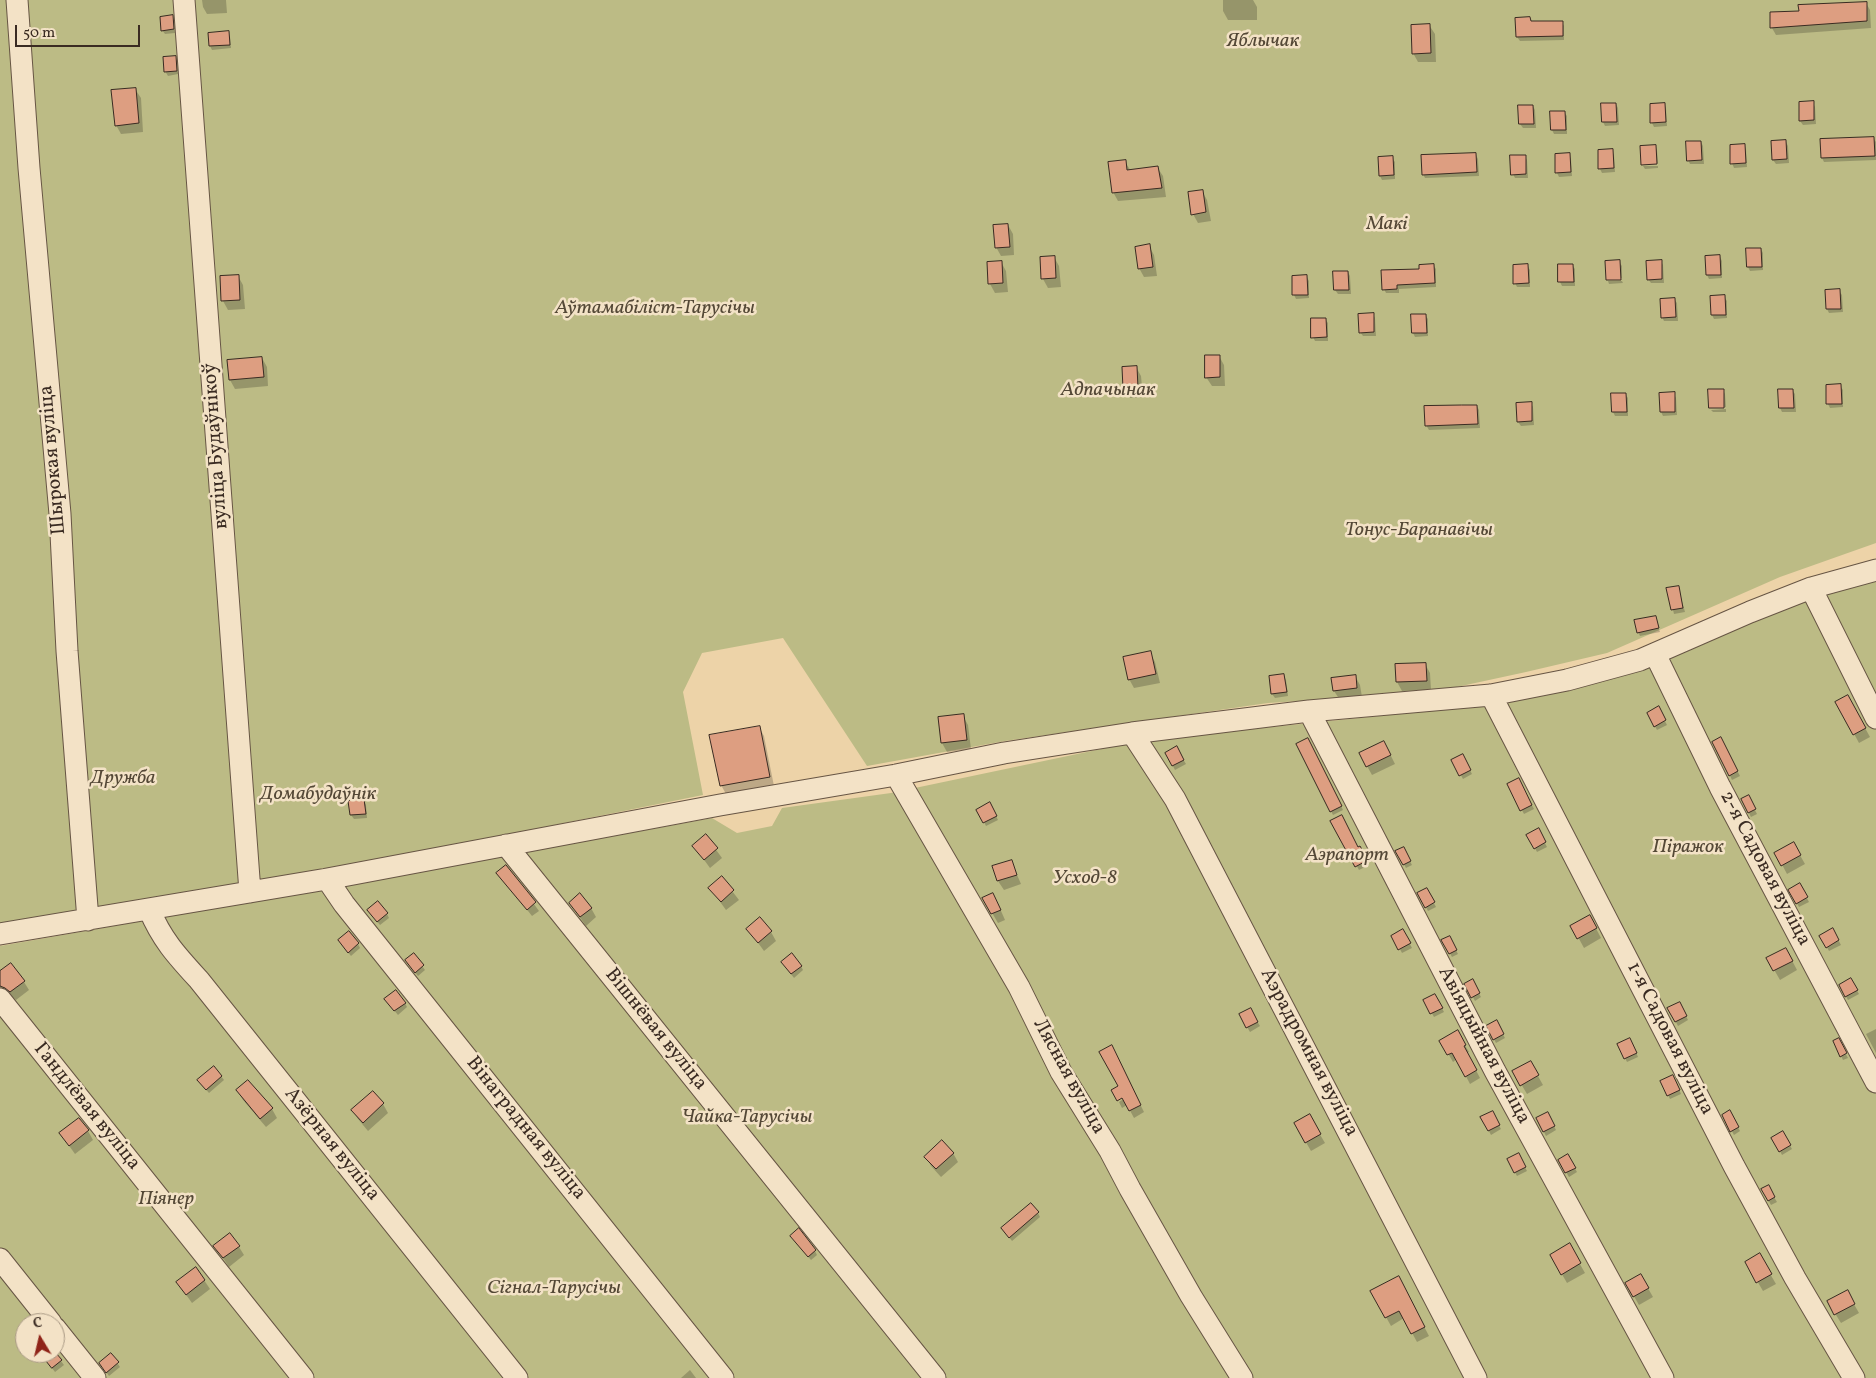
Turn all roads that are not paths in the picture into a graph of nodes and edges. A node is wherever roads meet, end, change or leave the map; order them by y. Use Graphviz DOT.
graph roads {
  1 [pos="17,0"];
  2 [pos="184,0"];
  3 [pos="1876,570"];
  4 [pos="1811,588"];
  5 [pos="1655,654"];
  6 [pos="1491,696"];
  7 [pos="1309,711"];
  8 [pos="1876,718"];
  9 [pos="1132,733"];
  10 [pos="896,775"];
  11 [pos="506,845"];
  12 [pos="327,879"];
  13 [pos="250,892"];
  14 [pos="150,909"];
  15 [pos="88,920"];
  16 [pos="0,934"];
  17 [pos="0,999"];
  18 [pos="1876,1082"];
  19 [pos="0,1259"];
  20 [pos="43,1313"];
  21 [pos="65,1340"];
  22 [pos="95,1378"];
  23 [pos="303,1378"];
  24 [pos="517,1378"];
  25 [pos="723,1378"];
  26 [pos="936,1378"];
  27 [pos="1242,1378"];
  28 [pos="1476,1378"];
  29 [pos="1663,1378"];
  30 [pos="1854,1378"];
  1 -- 15 [label="street, Шырокая вуліца"];
  2 -- 13 [label="street, вуліца Будаўнікоў"];
  3 -- 4 [label="street"];
  4 -- 5 [label="street"];
  4 -- 8 [label="street"];
  5 -- 6 [label="street"];
  5 -- 18 [label="street, 2-я Садовая вуліца"];
  6 -- 7 [label="street"];
  6 -- 30 [label="street, 1-я Садовая вуліца"];
  7 -- 9 [label="street"];
  7 -- 29 [label="street, Авіяцыйная вуліца"];
  9 -- 10 [label="street"];
  9 -- 28 [label="street, Аэрадромная вуліца"];
  10 -- 11 [label="street"];
  10 -- 27 [label="street, Лясная вуліца"];
  11 -- 12 [label="street"];
  11 -- 26 [label="street, Вішнёвая вуліца"];
  12 -- 13 [label="street"];
  12 -- 25 [label="street, Вінаградная вуліца"];
  13 -- 14 [label="street"];
  14 -- 15 [label="street"];
  14 -- 24 [label="street, Азёрная вуліца"];
  15 -- 16 [label="street"];
  17 -- 23 [label="street, Гандлёвая вуліца"];
  19 -- 20 [label="street"];
  21 -- 22 [label="street"];
}
